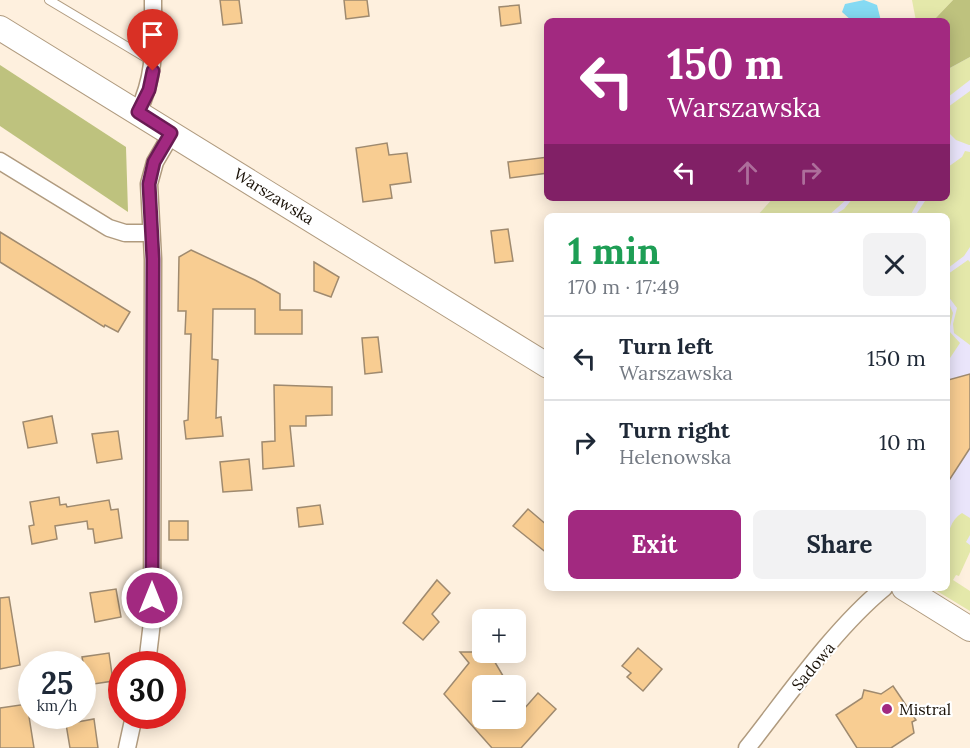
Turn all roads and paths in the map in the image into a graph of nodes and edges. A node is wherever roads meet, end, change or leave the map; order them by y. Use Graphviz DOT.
graph roads {
  1 [pos="50,0"];
  2 [pos="153,0"];
  3 [pos="0,28"];
  4 [pos="153,62"];
  5 [pos="138,112"];
  6 [pos="171,133"];
  7 [pos="0,161"];
  8 [pos="152,233"];
  9 [pos="544,364"];
  10 [pos="881,591"];
  11 [pos="909,591"];
  12 [pos="970,629"];
  13 [pos="149,651"];
  14 [pos="131,729"];
  15 [pos="127,748"];
  16 [pos="747,748"];
  1 -- 4 [label="lane"];
  2 -- 4 [label="street"];
  3 -- 5 [label="main road, Warszawska"];
  4 -- 5 [label="street"];
  5 -- 6 [label="main road, Warszawska"];
  6 -- 8 [label="street"];
  6 -- 9 [label="main road, Warszawska"];
  7 -- 8 [label="street"];
  8 -- 13 [label="street"];
  10 -- 16 [label="street, Sadowa"];
  11 -- 12 [label="main road"];
  14 -- 15 [label="street"];
}
